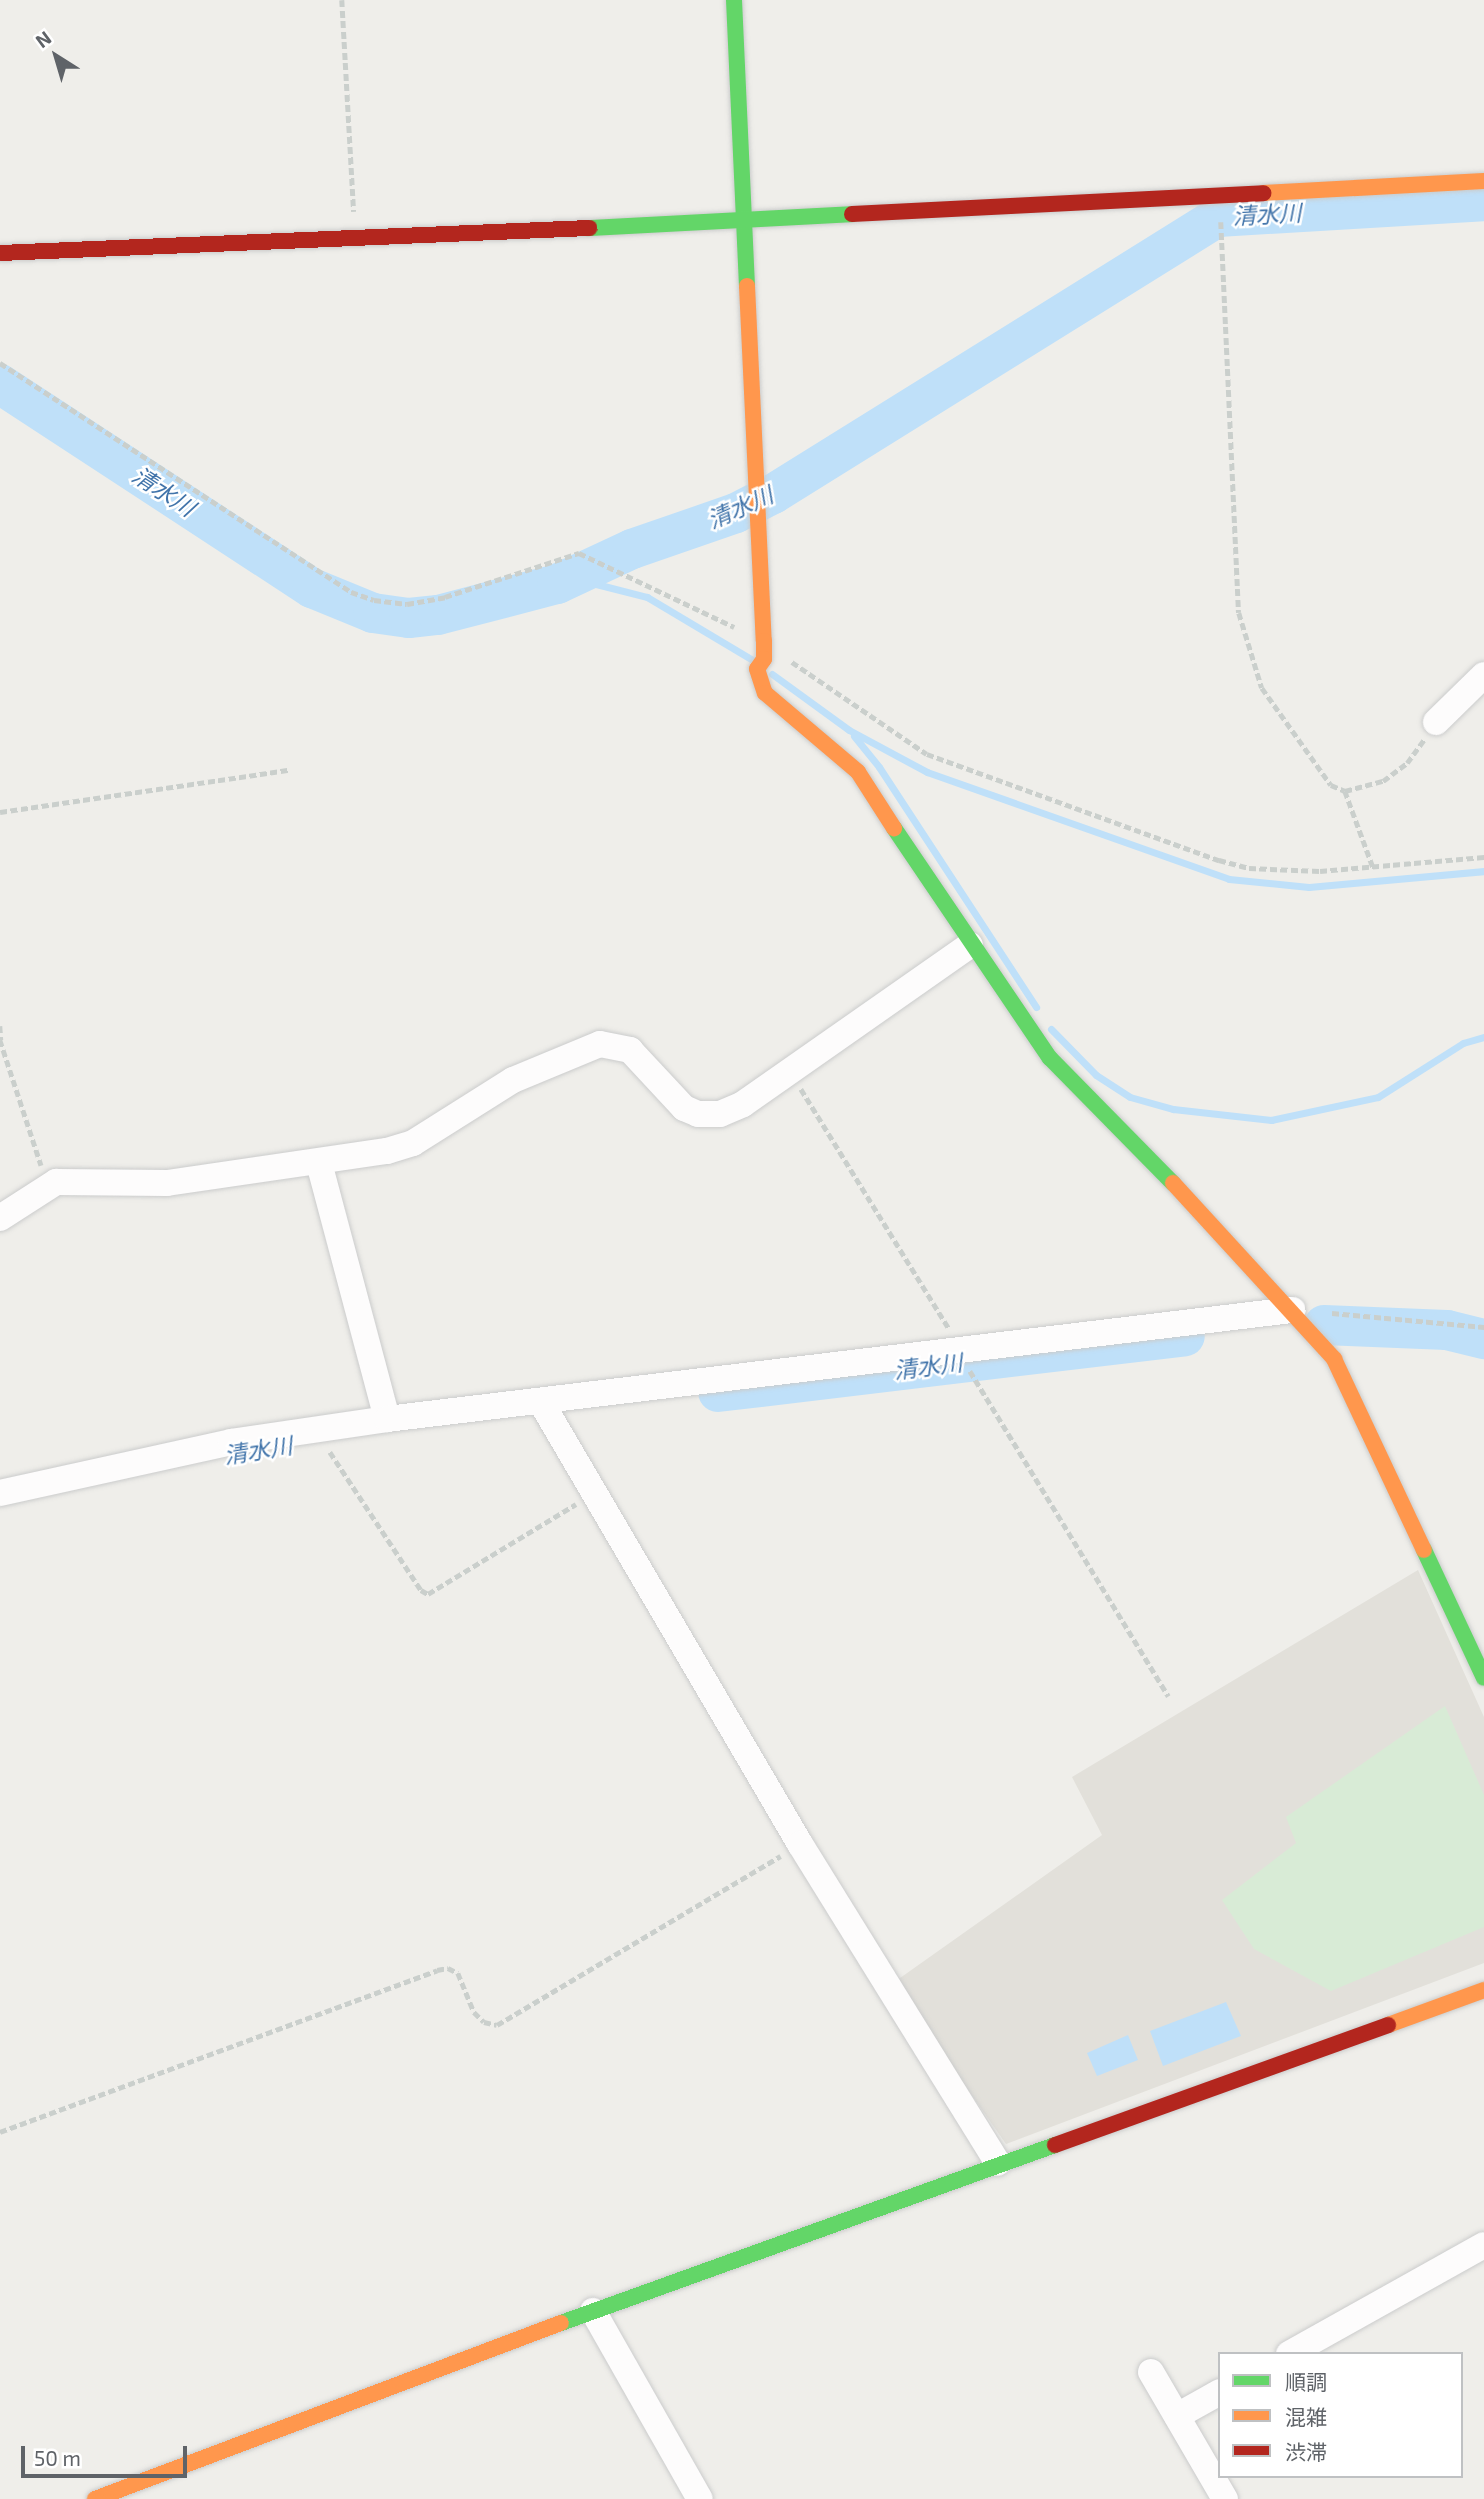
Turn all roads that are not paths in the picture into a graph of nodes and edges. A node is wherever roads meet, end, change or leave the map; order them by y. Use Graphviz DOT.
graph roads {
  1 [pos="734,0"];
  2 [pos="1484,181"];
  3 [pos="745,221"];
  4 [pos="0,253"];
  5 [pos="1484,675"];
  6 [pos="1436,722"];
  7 [pos="970,945"];
  8 [pos="319,1163"];
  9 [pos="0,1219"];
  10 [pos="1292,1310"];
  11 [pos="541,1402"];
  12 [pos="387,1419"];
  13 [pos="0,1493"];
  14 [pos="1484,1678"];
  15 [pos="1484,1990"];
  16 [pos="998,2163"];
  17 [pos="1484,2245"];
  18 [pos="593,2311"];
  19 [pos="1293,2352"];
  20 [pos="1151,2372"];
  21 [pos="1218,2393"];
  22 [pos="1177,2416"];
  23 [pos="95,2499"];
  24 [pos="700,2499"];
  25 [pos="1224,2499"];
  1 -- 3 [label="street"];
  2 -- 3 [label="street"];
  3 -- 4 [label="street"];
  3 -- 7 [label="street"];
  5 -- 6 [label="street"];
  7 -- 8 [label="street"];
  7 -- 10 [label="street"];
  8 -- 9 [label="street"];
  8 -- 12 [label="street"];
  10 -- 11 [label="street"];
  10 -- 14 [label="street"];
  11 -- 12 [label="street"];
  11 -- 16 [label="street"];
  12 -- 13 [label="street"];
  15 -- 16 [label="street"];
  16 -- 18 [label="street"];
  17 -- 19 [label="street"];
  18 -- 23 [label="street"];
  18 -- 24 [label="street"];
  20 -- 22 [label="street"];
  21 -- 22 [label="street"];
  22 -- 25 [label="street"];
}
